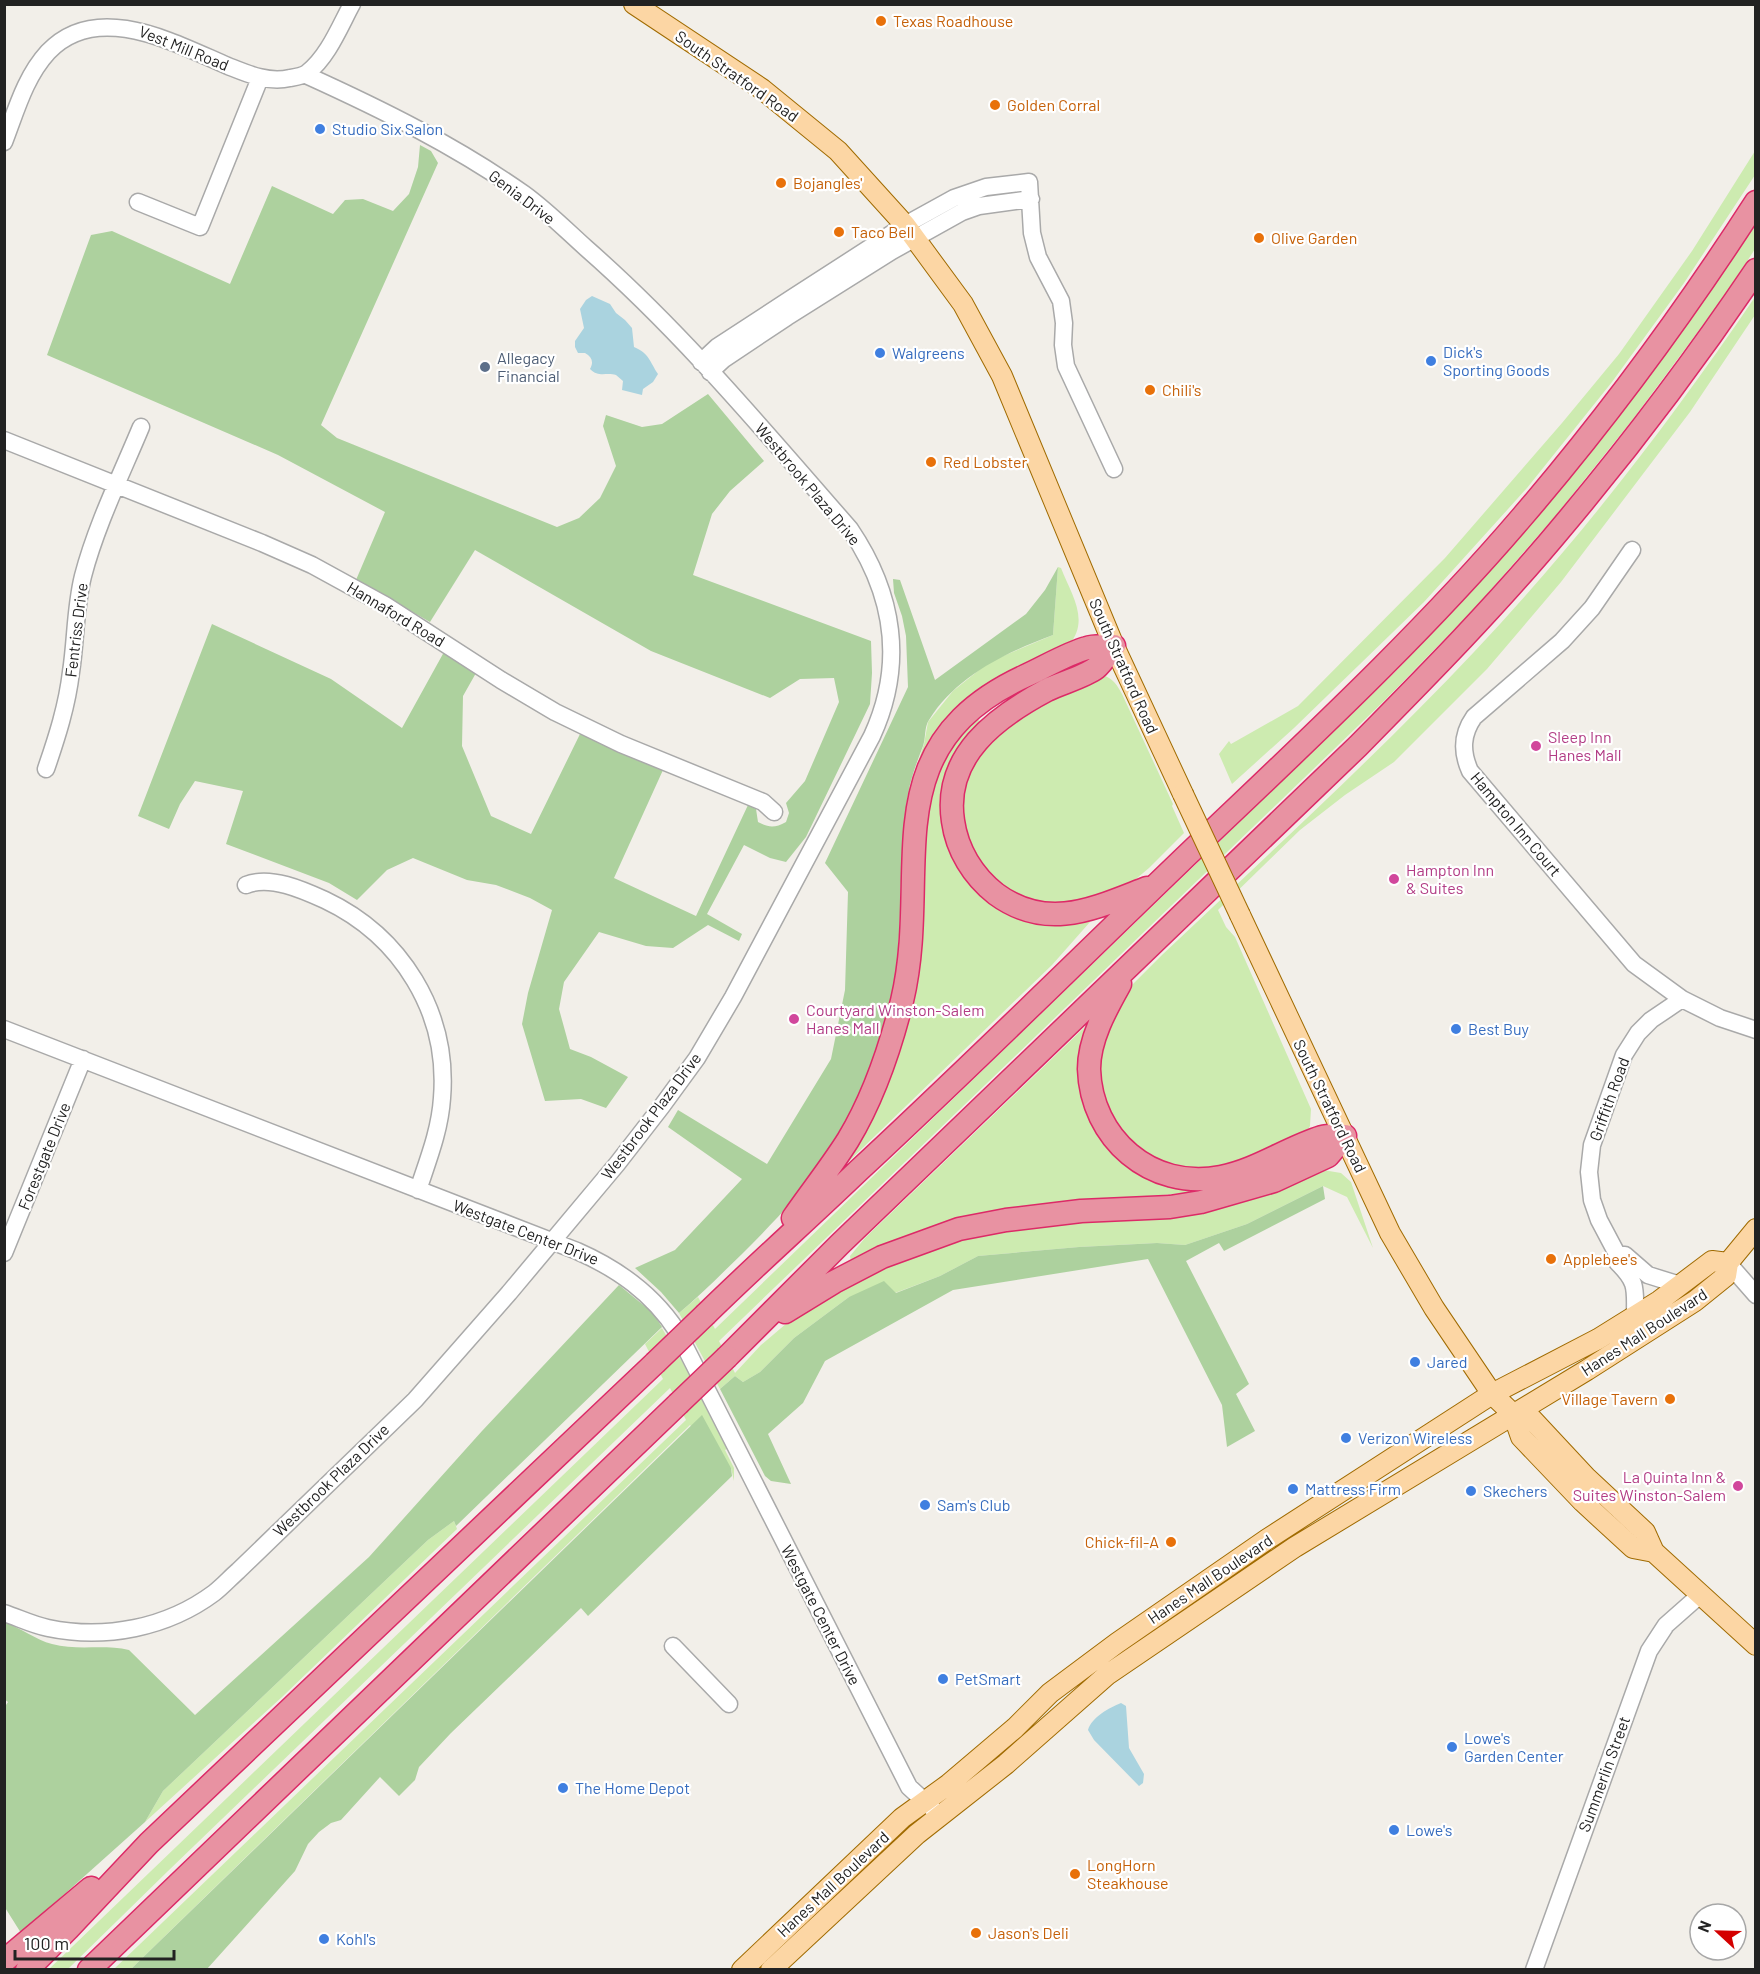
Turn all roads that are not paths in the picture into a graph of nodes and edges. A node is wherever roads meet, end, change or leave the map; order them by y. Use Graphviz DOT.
graph roads {
  1 [pos="352,4"];
  2 [pos="634,4"];
  3 [pos="306,75"];
  4 [pos="260,78"];
  5 [pos="4,142"];
  6 [pos="1031,200"];
  7 [pos="138,202"];
  8 [pos="1755,202"];
  9 [pos="910,232"];
  10 [pos="1755,270"];
  11 [pos="705,366"];
  12 [pos="141,427"];
  13 [pos="4,440"];
  14 [pos="1114,469"];
  15 [pos="116,485"];
  16 [pos="1632,550"];
  17 [pos="1114,646"];
  18 [pos="46,769"];
  19 [pos="774,812"];
  20 [pos="1157,884"];
  21 [pos="246,885"];
  22 [pos="1132,963"];
  23 [pos="1682,999"];
  24 [pos="4,1029"];
  25 [pos="1755,1030"];
  26 [pos="83,1059"];
  27 [pos="1345,1136"];
  28 [pos="417,1190"];
  29 [pos="1755,1229"];
  30 [pos="552,1241"];
  31 [pos="4,1253"];
  32 [pos="769,1254"];
  33 [pos="1617,1254"];
  34 [pos="1728,1263"];
  35 [pos="1680,1285"];
  36 [pos="1755,1295"];
  37 [pos="1635,1316"];
  38 [pos="754,1331"];
  39 [pos="1492,1394"];
  40 [pos="1513,1414"];
  41 [pos="1700,1595"];
  42 [pos="4,1613"];
  43 [pos="1755,1645"];
  44 [pos="673,1646"];
  45 [pos="729,1704"];
  46 [pos="924,1802"];
  47 [pos="940,1816"];
  48 [pos="149,1843"];
  49 [pos="4,1961"];
  50 [pos="92,1968"];
  51 [pos="27,1970"];
  52 [pos="742,1970"];
  53 [pos="771,1970"];
  54 [pos="1534,1970"];
  1 -- 3 [label="street"];
  2 -- 9 [label="main road, South Stratford Road"];
  3 -- 4 [label="street, Vest Mill Road"];
  3 -- 11 [label="street, Genia Drive"];
  4 -- 5 [label="street, Vest Mill Road"];
  4 -- 7 [label="street"];
  6 -- 9 [label="street"];
  6 -- 9 [label="street"];
  6 -- 14 [label="street"];
  8 -- 20 [label="highway"];
  9 -- 11 [label="street"];
  9 -- 17 [label="main road, South Stratford Road"];
  10 -- 22 [label="highway"];
  11 -- 30 [label="street, Westbrook Plaza Drive"];
  12 -- 15 [label="street, Fentriss Drive"];
  13 -- 15 [label="street, Hannaford Road"];
  15 -- 18 [label="street, Fentriss Drive"];
  15 -- 19 [label="street, Hannaford Road"];
  16 -- 23 [label="street, Hampton Inn Court"];
  17 -- 20 [label="highway"];
  17 -- 27 [label="main road, South Stratford Road, bridge"];
  17 -- 32 [label="highway"];
  20 -- 32 [label="highway"];
  21 -- 28 [label="street"];
  22 -- 27 [label="highway"];
  22 -- 38 [label="highway"];
  23 -- 25 [label="street, Hampton Inn Court"];
  23 -- 33 [label="street, Griffith Road"];
  24 -- 26 [label="street, Westgate Center Drive"];
  26 -- 28 [label="street, Westgate Center Drive"];
  26 -- 31 [label="street, Forestgate Drive"];
  27 -- 38 [label="highway"];
  27 -- 39 [label="main road, South Stratford Road"];
  28 -- 30 [label="street, Westgate Center Drive"];
  29 -- 34 [label="main road, Hanes Mall Boulevard"];
  30 -- 42 [label="street, Westbrook Plaza Drive"];
  30 -- 46 [label="street, Westgate Center Drive"];
  32 -- 48 [label="highway, bridge"];
  33 -- 35 [label="street"];
  33 -- 37 [label="street, Griffith Road"];
  34 -- 35 [label="main road, Hanes Mall Boulevard"];
  34 -- 36 [label="street"];
  34 -- 40 [label="main road, Hanes Mall Boulevard"];
  35 -- 37 [label="main road, Hanes Mall Boulevard"];
  37 -- 39 [label="main road, Hanes Mall Boulevard"];
  38 -- 50 [label="highway, bridge"];
  39 -- 40 [label="main road, South Stratford Road"];
  39 -- 46 [label="main road, Hanes Mall Boulevard"];
  40 -- 41 [label="main road, South Stratford Road"];
  40 -- 47 [label="main road, Hanes Mall Boulevard"];
  41 -- 43 [label="main road, South Stratford Road"];
  41 -- 54 [label="street, Summerlin Street"];
  44 -- 45 [label="street"];
  46 -- 47 [label="street, Westgate Center Drive"];
  46 -- 52 [label="main road, Hanes Mall Boulevard"];
  47 -- 53 [label="main road, Hanes Mall Boulevard"];
  48 -- 49 [label="highway"];
  48 -- 51 [label="highway"];
}
